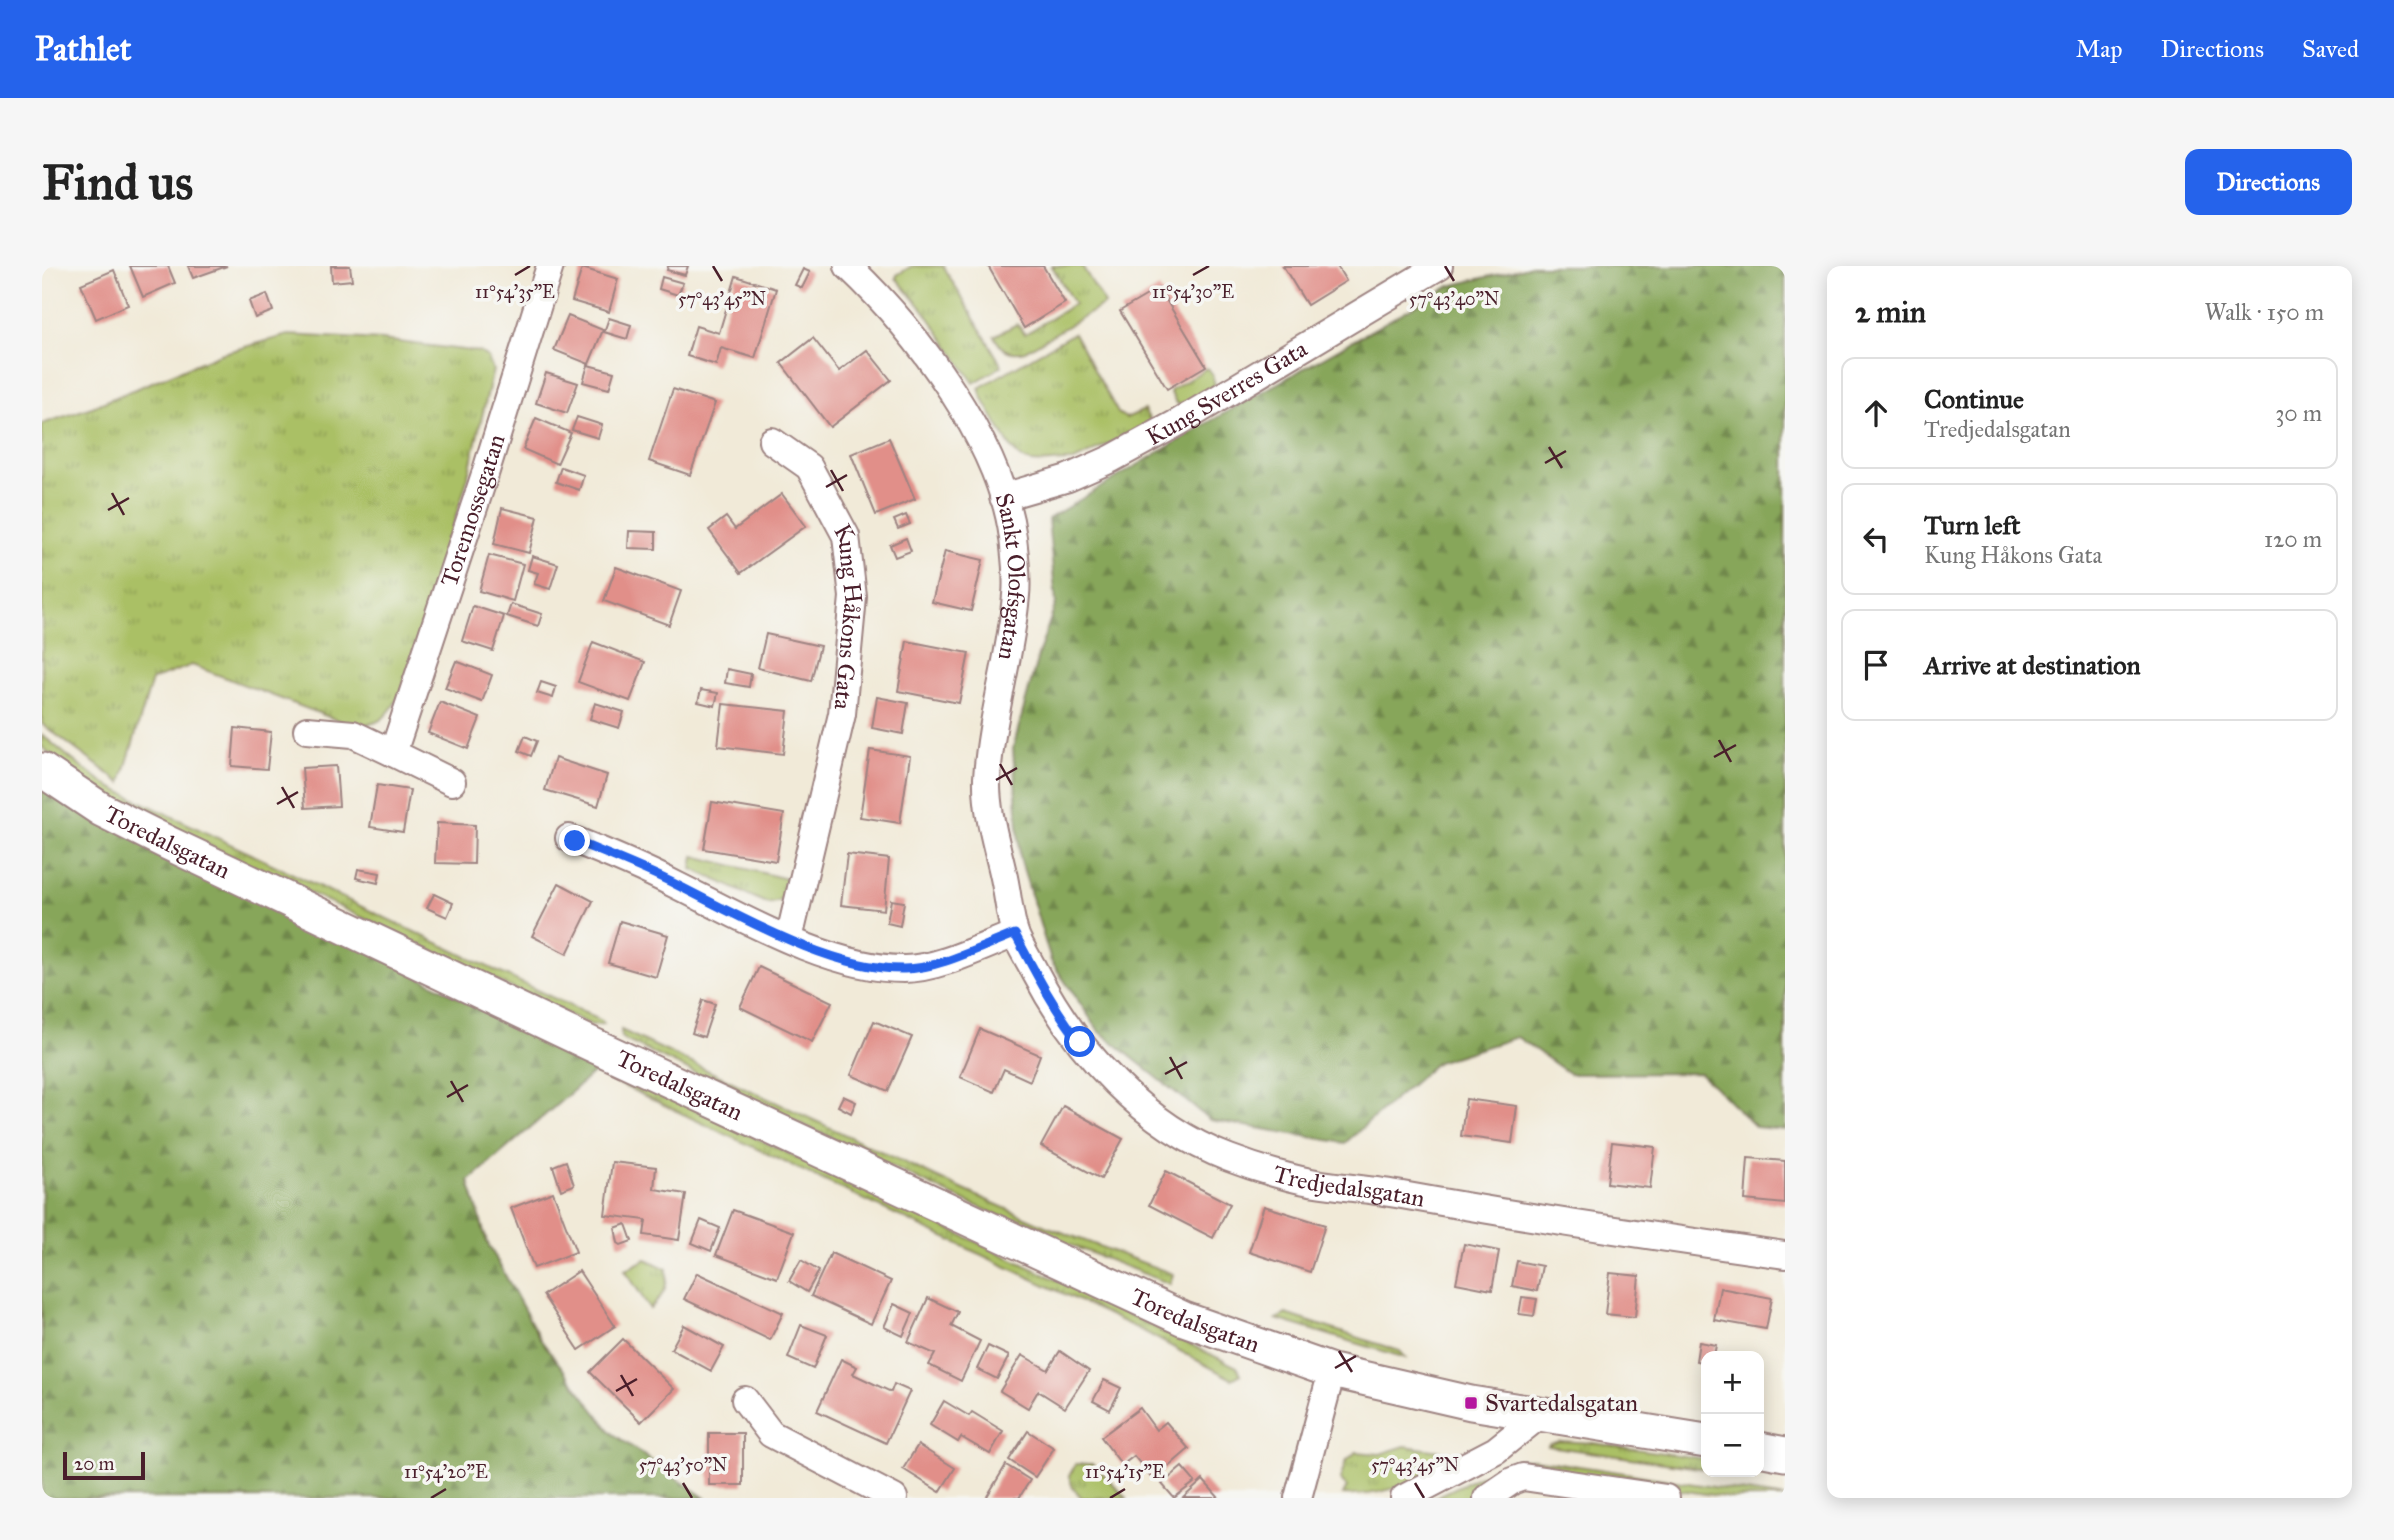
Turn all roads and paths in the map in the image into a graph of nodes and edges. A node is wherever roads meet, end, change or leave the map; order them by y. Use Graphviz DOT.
graph roads {
  1 [pos="550,266"];
  2 [pos="848,266"];
  3 [pos="1439,266"];
  4 [pos="772,441"];
  5 [pos="1003,497"];
  6 [pos="307,730"];
  7 [pos="393,754"];
  8 [pos="42,770"];
  9 [pos="452,782"];
  10 [pos="569,838"];
  11 [pos="1015,934"];
  12 [pos="789,939"];
  13 [pos="1785,1255"];
  14 [pos="1332,1371"];
  15 [pos="745,1400"];
  16 [pos="1541,1414"];
  17 [pos="1701,1440"];
  18 [pos="1764,1450"];
  19 [pos="1785,1454"];
  20 [pos="894,1498"];
  21 [pos="1298,1498"];
  22 [pos="1404,1498"];
  23 [pos="1487,1498"];
  24 [pos="1666,1498"];
  1 -- 7 [label="street, Toremossegatan"];
  2 -- 5 [label="street, Sankt Olofsgatan"];
  3 -- 5 [label="street, Kung Sverres Gata"];
  4 -- 12 [label="street, Kung Håkons Gata"];
  5 -- 11 [label="street, Sankt Olofsgatan"];
  6 -- 7 [label="street"];
  7 -- 9 [label="street"];
  8 -- 14 [label="street, Toredalsgatan"];
  10 -- 12 [label="street"];
  11 -- 12 [label="street"];
  11 -- 13 [label="street, Tredjedalsgatan"];
  14 -- 16 [label="street, Toredalsgatan"];
  14 -- 21 [label="street"];
  15 -- 20 [label="street"];
  16 -- 17 [label="street, Toredalsgatan"];
  16 -- 22 [label="street"];
  18 -- 19 [label="street"];
  23 -- 24 [label="street"];
}
